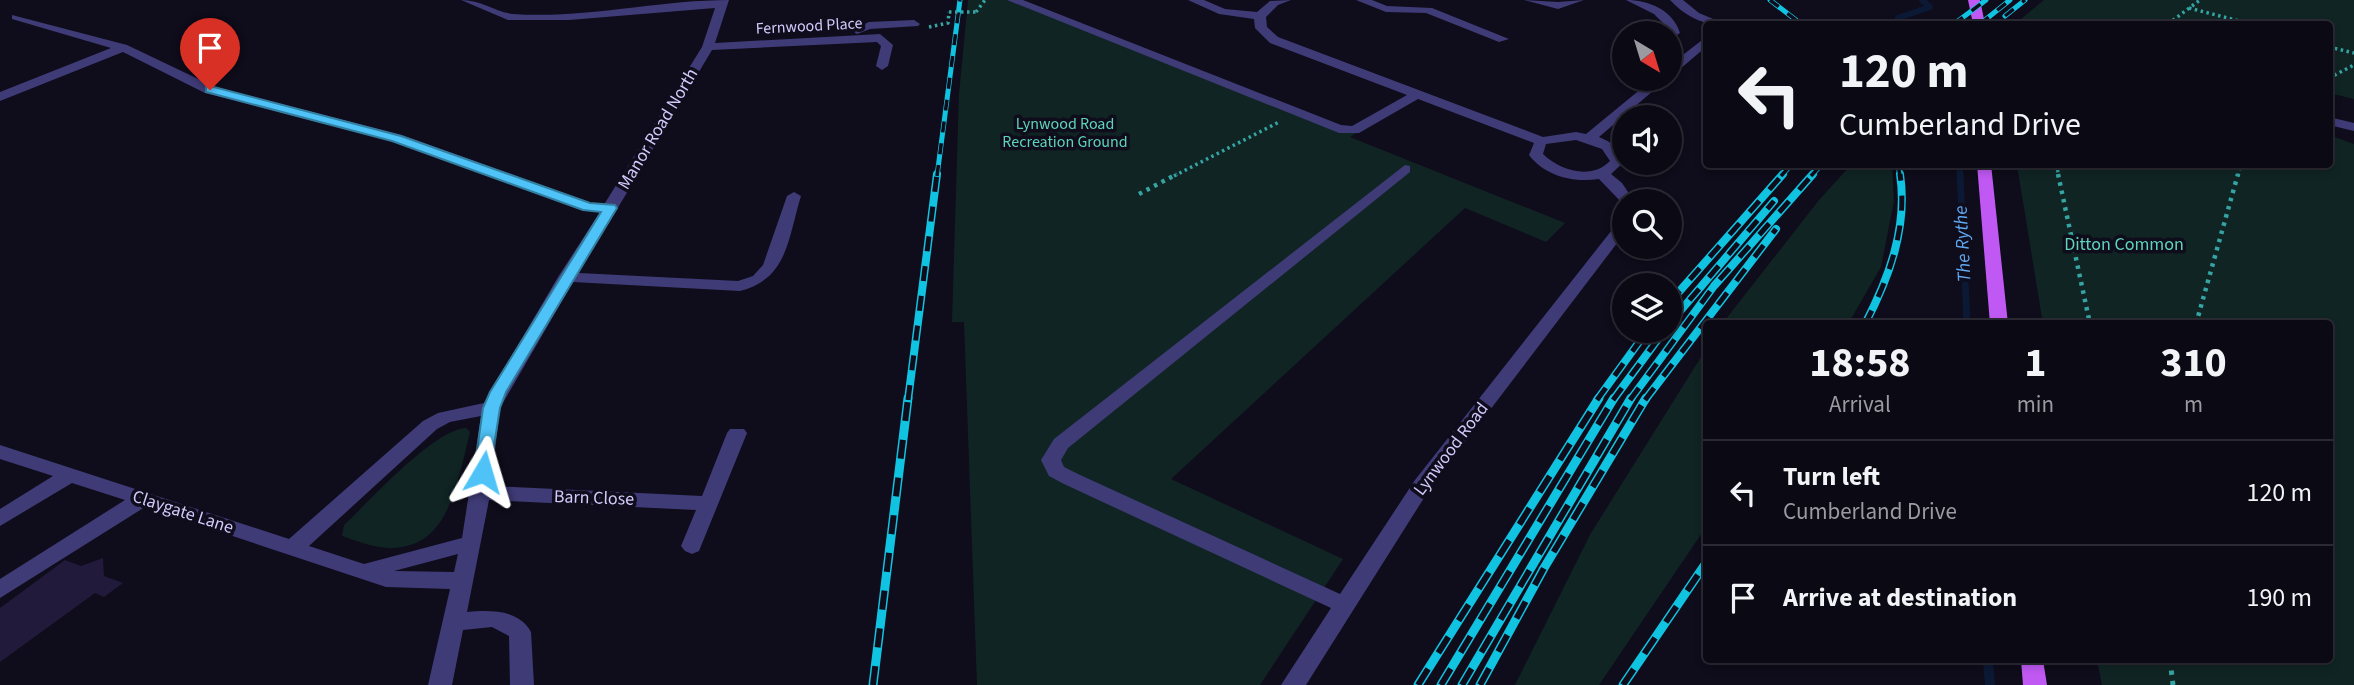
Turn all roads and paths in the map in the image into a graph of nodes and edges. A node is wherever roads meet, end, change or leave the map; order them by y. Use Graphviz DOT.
graph roads {
  1 [pos="467,0"];
  2 [pos="985,0"];
  3 [pos="1013,0"];
  4 [pos="1034,0"];
  5 [pos="1194,0"];
  6 [pos="1285,0"];
  7 [pos="1362,0"];
  8 [pos="1530,0"];
  9 [pos="1578,0"];
  10 [pos="1632,0"];
  11 [pos="1676,0"];
  12 [pos="1974,0"];
  13 [pos="2200,0"];
  14 [pos="722,2"];
  15 [pos="2189,8"];
  16 [pos="1260,16"];
  17 [pos="16,17"];
  18 [pos="1088,21"];
  19 [pos="1670,21"];
  20 [pos="1711,21"];
  21 [pos="1978,21"];
  22 [pos="2172,21"];
  23 [pos="2239,21"];
  24 [pos="948,23"];
  25 [pos="914,24"];
  26 [pos="1503,38"];
  27 [pos="709,44"];
  28 [pos="1703,44"];
  29 [pos="123,48"];
  30 [pos="2333,48"];
  31 [pos="1682,51"];
  32 [pos="2354,53"];
  33 [pos="1692,54"];
  34 [pos="1682,62"];
  35 [pos="2354,65"];
  36 [pos="882,66"];
  37 [pos="2333,76"];
  38 [pos="1647,91"];
  39 [pos="1416,95"];
  40 [pos="0,97"];
  41 [pos="1298,113"];
  42 [pos="2333,122"];
  43 [pos="2354,127"];
  44 [pos="1590,138"];
  45 [pos="1542,141"];
  46 [pos="1984,168"];
  47 [pos="2057,168"];
  48 [pos="2240,168"];
  49 [pos="1405,169"];
  50 [pos="1602,174"];
  51 [pos="1619,189"];
  52 [pos="1139,194"];
  53 [pos="794,196"];
  54 [pos="611,208"];
  55 [pos="1612,240"];
  56 [pos="566,277"];
  57 [pos="1999,320"];
  58 [pos="2089,320"];
  59 [pos="2197,320"];
  60 [pos="491,408"];
  61 [pos="737,433"];
  62 [pos="0,452"];
  63 [pos="70,475"];
  64 [pos="480,493"];
  65 [pos="142,499"];
  66 [pos="708,503"];
  67 [pos="0,519"];
  68 [pos="471,543"];
  69 [pos="692,546"];
  70 [pos="293,548"];
  71 [pos="366,570"];
  72 [pos="463,580"];
  73 [pos="0,590"];
  74 [pos="1342,604"];
  75 [pos="454,622"];
  76 [pos="2032,663"];
  77 [pos="2170,663"];
  78 [pos="440,685"];
  79 [pos="522,685"];
  80 [pos="1293,685"];
  81 [pos="2035,685"];
  82 [pos="2173,685"];
  1 -- 14 [label="street"];
  2 -- 24 [label="path, bridge"];
  3 -- 41 [label="street"];
  4 -- 18 [label="street"];
  5 -- 16 [label="street"];
  6 -- 16 [label="street"];
  7 -- 26 [label="street"];
  8 -- 9 [label="street"];
  10 -- 19 [label="street"];
  11 -- 20 [label="street"];
  12 -- 21 [label="main road"];
  13 -- 15 [label="path"];
  14 -- 27 [label="street, Manor Road North"];
  15 -- 22 [label="path"];
  15 -- 23 [label="path"];
  16 -- 39 [label="street"];
  17 -- 29 [label="street"];
  25 -- 27 [label="street"];
  27 -- 36 [label="street, Fernwood Place"];
  27 -- 54 [label="street, Manor Road North"];
  28 -- 33 [label="street"];
  29 -- 40 [label="street"];
  29 -- 54 [label="street"];
  30 -- 32 [label="path"];
  31 -- 33 [label="street"];
  33 -- 34 [label="street"];
  35 -- 37 [label="path"];
  38 -- 44 [label="street"];
  39 -- 41 [label="street"];
  39 -- 45 [label="street"];
  41 -- 52 [label="path"];
  42 -- 43 [label="street"];
  44 -- 45 [label="street"];
  44 -- 50 [label="street"];
  45 -- 50 [label="street"];
  46 -- 57 [label="main road"];
  47 -- 58 [label="path"];
  48 -- 59 [label="path"];
  49 -- 74 [label="street"];
  50 -- 51 [label="street"];
  53 -- 56 [label="street"];
  54 -- 56 [label="street, Manor Road North"];
  55 -- 74 [label="street, Lynwood Road"];
  56 -- 60 [label="street, Manor Road North"];
  60 -- 64 [label="street, Manor Road North"];
  60 -- 70 [label="street"];
  61 -- 66 [label="street"];
  62 -- 63 [label="street, Claygate Lane"];
  63 -- 65 [label="street, Claygate Lane"];
  63 -- 67 [label="street"];
  64 -- 66 [label="street, Barn Close"];
  64 -- 68 [label="street, Manor Road North"];
  65 -- 70 [label="street, Claygate Lane"];
  65 -- 73 [label="street"];
  66 -- 69 [label="street"];
  68 -- 71 [label="street"];
  68 -- 72 [label="street, Manor Road North"];
  70 -- 71 [label="street, Claygate Lane"];
  71 -- 72 [label="street, Claygate Lane"];
  72 -- 75 [label="street, Manor Road North"];
  74 -- 80 [label="street, Lynwood Road"];
  75 -- 78 [label="street, Manor Road North"];
  75 -- 79 [label="street"];
  76 -- 81 [label="main road"];
  77 -- 82 [label="path"];
}
